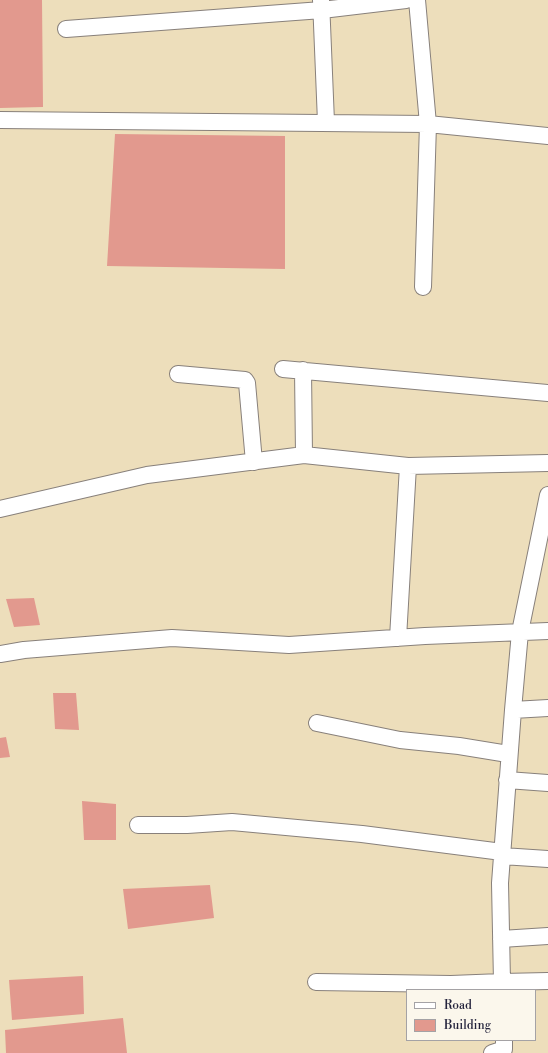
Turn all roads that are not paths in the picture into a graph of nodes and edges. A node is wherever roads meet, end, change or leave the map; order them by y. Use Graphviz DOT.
graph roads {
  1 [pos="406,0"];
  2 [pos="417,0"];
  3 [pos="321,5"];
  4 [pos="66,28"];
  5 [pos="0,120"];
  6 [pos="326,122"];
  7 [pos="428,124"];
  8 [pos="548,136"];
  9 [pos="423,287"];
  10 [pos="283,369"];
  11 [pos="303,370"];
  12 [pos="178,374"];
  13 [pos="548,393"];
  14 [pos="304,455"];
  15 [pos="254,462"];
  16 [pos="548,463"];
  17 [pos="408,466"];
  18 [pos="548,495"];
  19 [pos="0,509"];
  20 [pos="542,555"];
  21 [pos="548,631"];
  22 [pos="520,632"];
  23 [pos="398,638"];
  24 [pos="0,654"];
  25 [pos="548,708"];
  26 [pos="513,710"];
  27 [pos="317,723"];
  28 [pos="508,754"];
  29 [pos="507,780"];
  30 [pos="548,783"];
  31 [pos="138,826"];
  32 [pos="502,854"];
  33 [pos="548,859"];
  34 [pos="548,936"];
  35 [pos="501,939"];
  36 [pos="548,981"];
  37 [pos="316,982"];
  38 [pos="502,986"];
  1 -- 3 [label="street"];
  2 -- 7 [label="street"];
  3 -- 4 [label="street"];
  3 -- 6 [label="street"];
  5 -- 6 [label="street"];
  6 -- 7 [label="street"];
  7 -- 8 [label="street"];
  7 -- 9 [label="street"];
  10 -- 11 [label="street"];
  11 -- 13 [label="street"];
  11 -- 14 [label="street"];
  12 -- 15 [label="street"];
  14 -- 15 [label="street"];
  14 -- 17 [label="street"];
  15 -- 19 [label="street"];
  16 -- 17 [label="street"];
  17 -- 23 [label="street"];
  18 -- 20 [label="street"];
  20 -- 22 [label="street"];
  21 -- 22 [label="street"];
  22 -- 23 [label="street"];
  22 -- 26 [label="street"];
  23 -- 24 [label="street"];
  25 -- 26 [label="street"];
  26 -- 28 [label="street"];
  27 -- 28 [label="street"];
  28 -- 29 [label="street"];
  29 -- 30 [label="street"];
  29 -- 32 [label="street"];
  31 -- 32 [label="street"];
  32 -- 33 [label="street"];
  32 -- 35 [label="street"];
  34 -- 35 [label="street"];
  35 -- 38 [label="street"];
  36 -- 38 [label="street"];
  37 -- 38 [label="street"];
}
